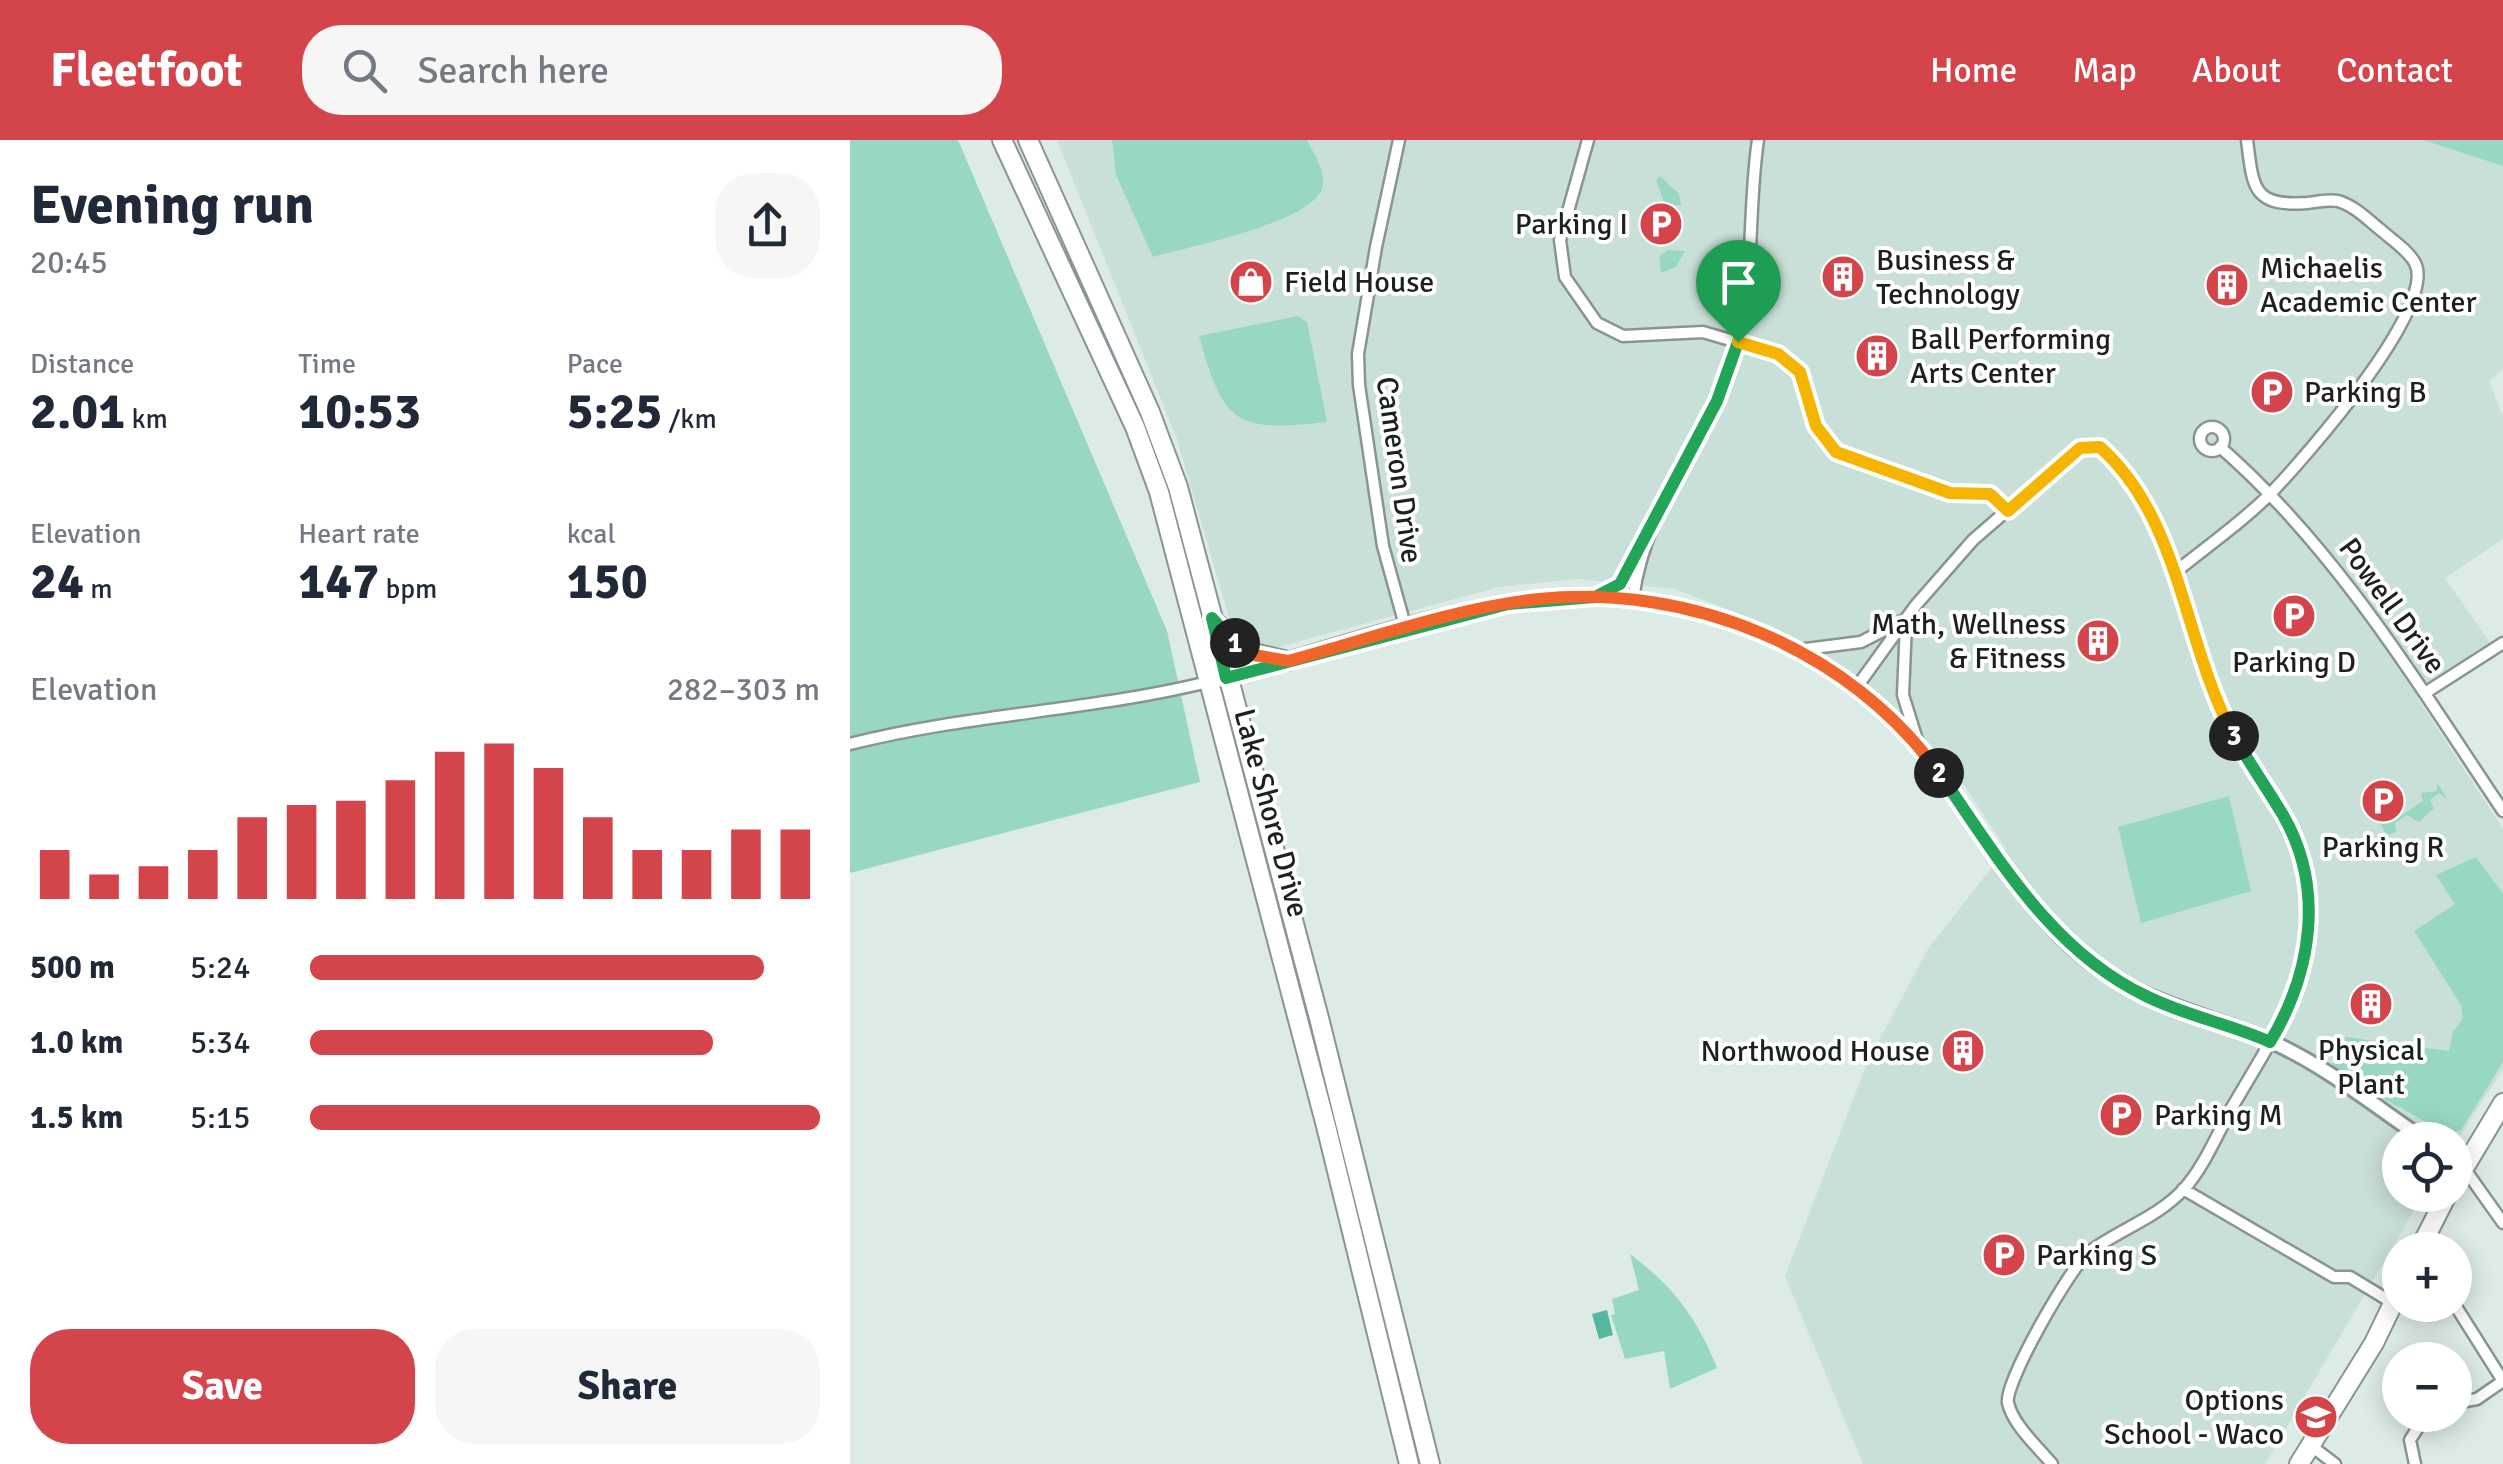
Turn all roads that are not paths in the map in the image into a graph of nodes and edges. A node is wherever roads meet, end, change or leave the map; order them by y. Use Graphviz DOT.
graph roads {
  1 [pos="1002,140"];
  2 [pos="1028,140"];
  3 [pos="1399,140"];
  4 [pos="1588,140"];
  5 [pos="1758,140"];
  6 [pos="2247,140"];
  7 [pos="1738,342"];
  8 [pos="2220,447"];
  9 [pos="2272,492"];
  10 [pos="2008,511"];
  11 [pos="1639,555"];
  12 [pos="2173,574"];
  13 [pos="1595,597"];
  14 [pos="1633,599"];
  15 [pos="1212,618"];
  16 [pos="1907,618"];
  17 [pos="1406,629"];
  18 [pos="2503,643"];
  19 [pos="1798,650"];
  20 [pos="1288,661"];
  21 [pos="1217,680"];
  22 [pos="1856,688"];
  23 [pos="2425,693"];
  24 [pos="850,744"];
  25 [pos="1922,753"];
  26 [pos="2503,811"];
  27 [pos="2270,1042"];
  28 [pos="2503,1103"];
  29 [pos="2398,1122"];
  30 [pos="2472,1150"];
  31 [pos="2472,1187"];
  32 [pos="2184,1190"];
  33 [pos="2503,1223"];
  34 [pos="2382,1290"];
  35 [pos="2382,1320"];
  36 [pos="2466,1322"];
  37 [pos="2503,1381"];
  38 [pos="2472,1400"];
  39 [pos="2415,1432"];
  40 [pos="2310,1445"];
  41 [pos="1409,1464"];
  42 [pos="1430,1464"];
  43 [pos="2052,1464"];
  44 [pos="2299,1464"];
  45 [pos="2334,1464"];
  46 [pos="2415,1464"];
  1 -- 21 [label="main road, Lake Shore Drive"];
  2 -- 15 [label="main road, Lake Shore Drive"];
  3 -- 17 [label="street, Cameron Drive"];
  4 -- 7 [label="street"];
  5 -- 7 [label="street"];
  6 -- 9 [label="street"];
  7 -- 10 [label="street"];
  7 -- 11 [label="street"];
  8 -- 9 [label="street, Powell Drive"];
  9 -- 12 [label="street"];
  9 -- 23 [label="street, Powell Drive"];
  10 -- 12 [label="street"];
  10 -- 16 [label="street"];
  11 -- 13 [label="street"];
  11 -- 14 [label="street"];
  12 -- 27 [label="street"];
  13 -- 14 [label="street"];
  13 -- 17 [label="street"];
  14 -- 19 [label="street"];
  15 -- 20 [label="main road"];
  15 -- 21 [label="main road, Lake Shore Drive"];
  16 -- 19 [label="street"];
  16 -- 22 [label="street"];
  16 -- 25 [label="street"];
  17 -- 20 [label="street"];
  18 -- 23 [label="street"];
  19 -- 22 [label="street"];
  20 -- 21 [label="street"];
  21 -- 24 [label="street"];
  21 -- 41 [label="main road, Lake Shore Drive"];
  21 -- 42 [label="main road, Lake Shore Drive"];
  22 -- 25 [label="street"];
  23 -- 26 [label="street, Powell Drive"];
  25 -- 27 [label="street"];
  27 -- 29 [label="street"];
  27 -- 32 [label="street"];
  28 -- 30 [label="main road"];
  31 -- 33 [label="street"];
  32 -- 34 [label="street"];
  32 -- 43 [label="street"];
  35 -- 40 [label="main road"];
  36 -- 37 [label="street"];
  37 -- 38 [label="street"];
  39 -- 46 [label="street"];
  40 -- 44 [label="main road"];
  40 -- 45 [label="street"];
}
